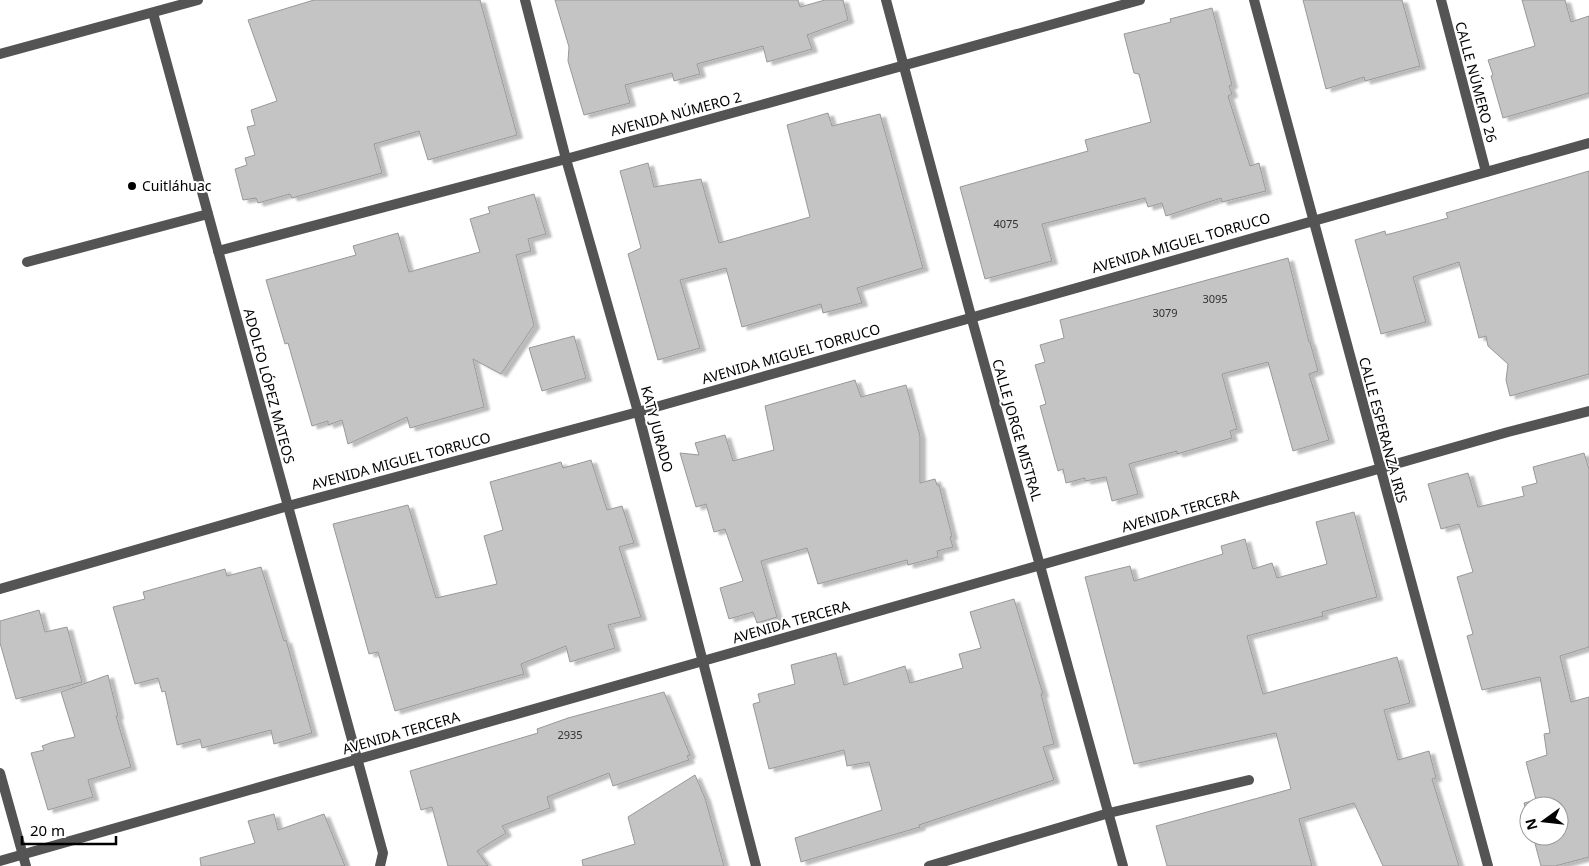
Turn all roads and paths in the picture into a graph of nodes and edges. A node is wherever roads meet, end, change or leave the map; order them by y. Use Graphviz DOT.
graph roads {
  1 [pos="198,0"];
  2 [pos="525,0"];
  3 [pos="886,0"];
  4 [pos="1140,0"];
  5 [pos="1254,0"];
  6 [pos="1440,0"];
  7 [pos="153,13"];
  8 [pos="0,54"];
  9 [pos="905,66"];
  10 [pos="1589,143"];
  11 [pos="566,159"];
  12 [pos="1486,172"];
  13 [pos="208,214"];
  14 [pos="1312,220"];
  15 [pos="218,251"];
  16 [pos="27,262"];
  17 [pos="971,316"];
  18 [pos="1589,411"];
  19 [pos="638,412"];
  20 [pos="1379,469"];
  21 [pos="288,506"];
  22 [pos="1040,565"];
  23 [pos="0,589"];
  24 [pos="704,661"];
  25 [pos="357,760"];
  26 [pos="0,774"];
  27 [pos="1249,780"];
  28 [pos="1110,814"];
  29 [pos="23,854"];
  30 [pos="0,861"];
  31 [pos="26,866"];
  32 [pos="380,866"];
  33 [pos="756,866"];
  34 [pos="929,866"];
  35 [pos="1123,866"];
  36 [pos="1488,866"];
  1 -- 7 [label="street"];
  2 -- 11 [label="street, KATY JURADO"];
  3 -- 9 [label="street, CALLE JORGE MISTRAL"];
  4 -- 9 [label="street, AVENIDA NÚMERO 2"];
  5 -- 14 [label="street, CALLE ESPERANZA IRIS"];
  6 -- 12 [label="street, CALLE NÚMERO 26"];
  7 -- 8 [label="street"];
  7 -- 13 [label="street, ADOLFO LÓPEZ MATEOS"];
  9 -- 11 [label="street, AVENIDA NÚMERO 2"];
  9 -- 17 [label="street, CALLE JORGE MISTRAL"];
  10 -- 12 [label="street, AVENIDA MIGUEL TORRUCO"];
  11 -- 15 [label="street, AVENIDA NÚMERO 2"];
  11 -- 19 [label="street, KATY JURADO"];
  12 -- 14 [label="street, AVENIDA MIGUEL TORRUCO"];
  13 -- 15 [label="street, ADOLFO LÓPEZ MATEOS"];
  13 -- 16 [label="street"];
  14 -- 17 [label="street, AVENIDA MIGUEL TORRUCO"];
  14 -- 20 [label="street, CALLE ESPERANZA IRIS"];
  15 -- 21 [label="street, ADOLFO LÓPEZ MATEOS"];
  17 -- 19 [label="street, AVENIDA MIGUEL TORRUCO"];
  17 -- 22 [label="street, CALLE JORGE MISTRAL"];
  18 -- 20 [label="street, AVENIDA TERCERA"];
  19 -- 21 [label="street, AVENIDA MIGUEL TORRUCO"];
  19 -- 24 [label="street, KATY JURADO"];
  20 -- 22 [label="street, AVENIDA TERCERA"];
  20 -- 36 [label="street, CALLE ESPERANZA IRIS"];
  21 -- 23 [label="street, AVENIDA MIGUEL TORRUCO"];
  21 -- 25 [label="street, ADOLFO LÓPEZ MATEOS"];
  22 -- 24 [label="street, AVENIDA TERCERA"];
  22 -- 28 [label="street, CALLE JORGE MISTRAL"];
  24 -- 25 [label="street, AVENIDA TERCERA"];
  24 -- 33 [label="street, KATY JURADO"];
  25 -- 29 [label="street, AVENIDA TERCERA"];
  25 -- 32 [label="street, ADOLFO LÓPEZ MATEOS"];
  26 -- 29 [label="street"];
  27 -- 28 [label="street"];
  28 -- 34 [label="street"];
  28 -- 35 [label="street, CALLE JORGE MISTRAL"];
  29 -- 30 [label="street, AVENIDA TERCERA"];
  29 -- 31 [label="street"];
}
